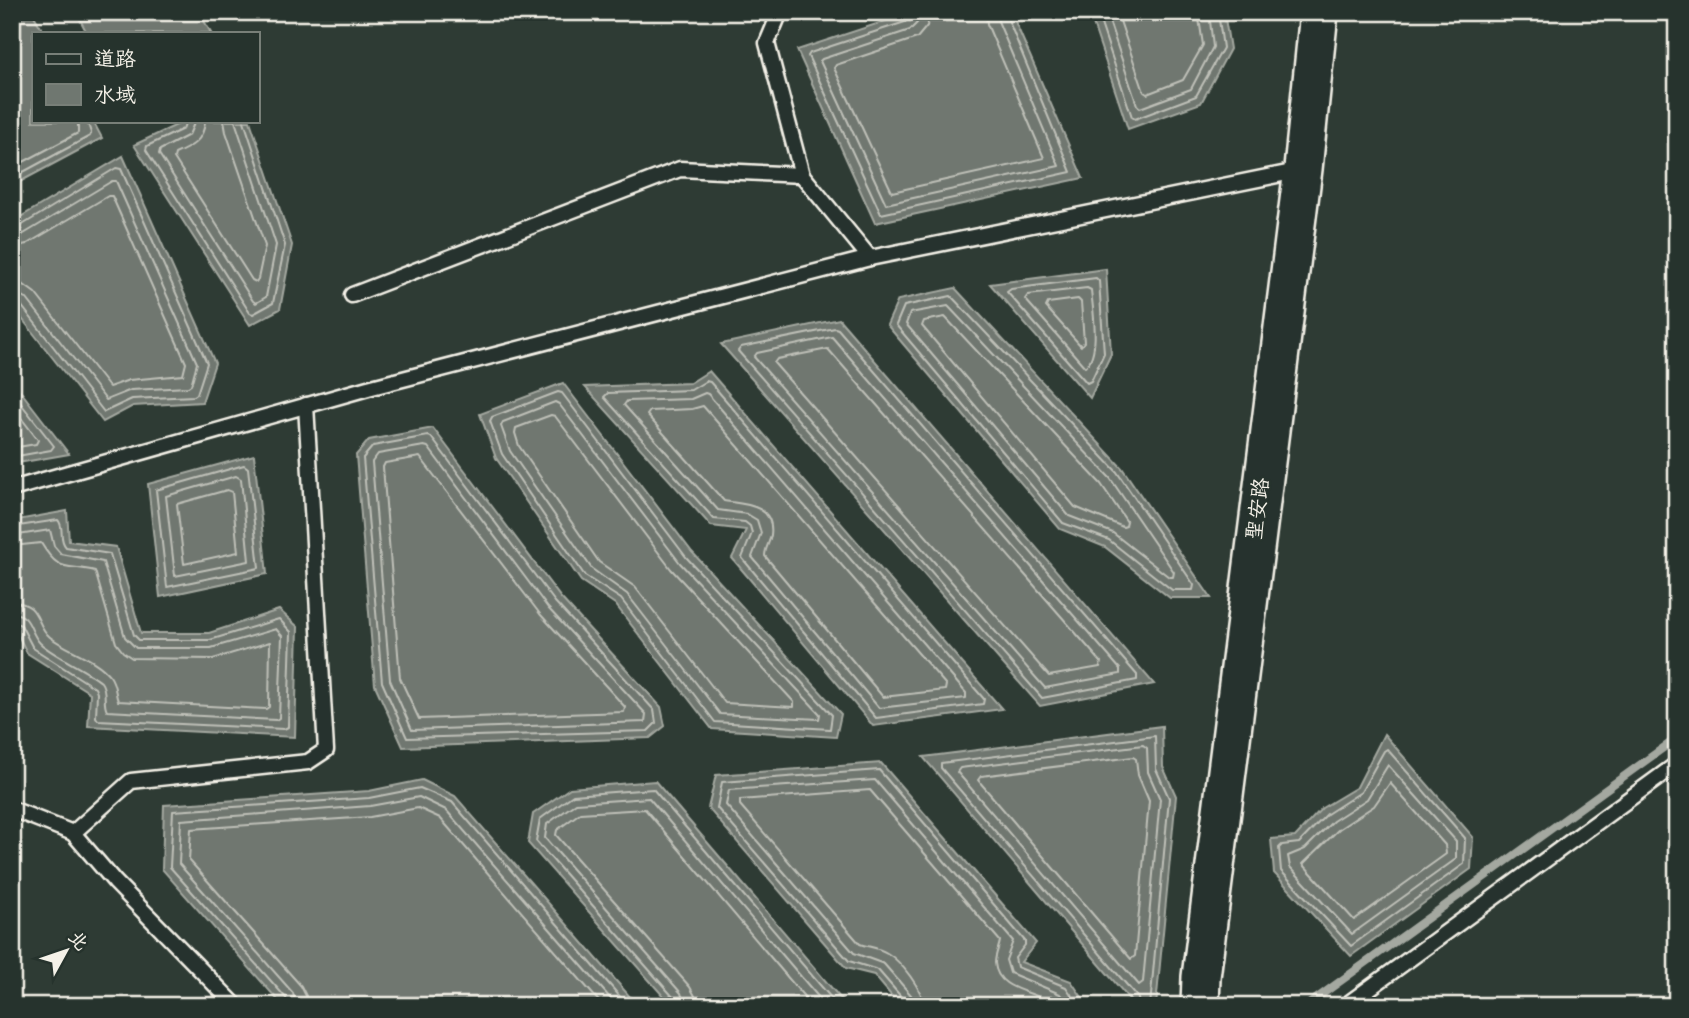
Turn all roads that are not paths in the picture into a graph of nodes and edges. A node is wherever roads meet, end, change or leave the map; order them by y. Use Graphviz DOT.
graph roads {
  1 [pos="780,12"];
  2 [pos="1319,12"];
  3 [pos="1303,169"];
  4 [pos="802,175"];
  5 [pos="870,258"];
  6 [pos="352,295"];
  7 [pos="306,405"];
  8 [pos="12,489"];
  9 [pos="1677,765"];
  10 [pos="12,808"];
  11 [pos="73,833"];
  12 [pos="236,1006"];
  13 [pos="1200,1006"];
  14 [pos="1345,1006"];
  1 -- 4 [label="lane"];
  2 -- 3 [label="street, 聖安路"];
  3 -- 5 [label="lane"];
  3 -- 13 [label="street, 聖安路"];
  4 -- 5 [label="lane"];
  4 -- 6 [label="lane"];
  5 -- 7 [label="lane"];
  7 -- 8 [label="lane"];
  7 -- 11 [label="lane"];
  9 -- 14 [label="lane"];
  10 -- 11 [label="lane"];
  11 -- 12 [label="lane"];
}
